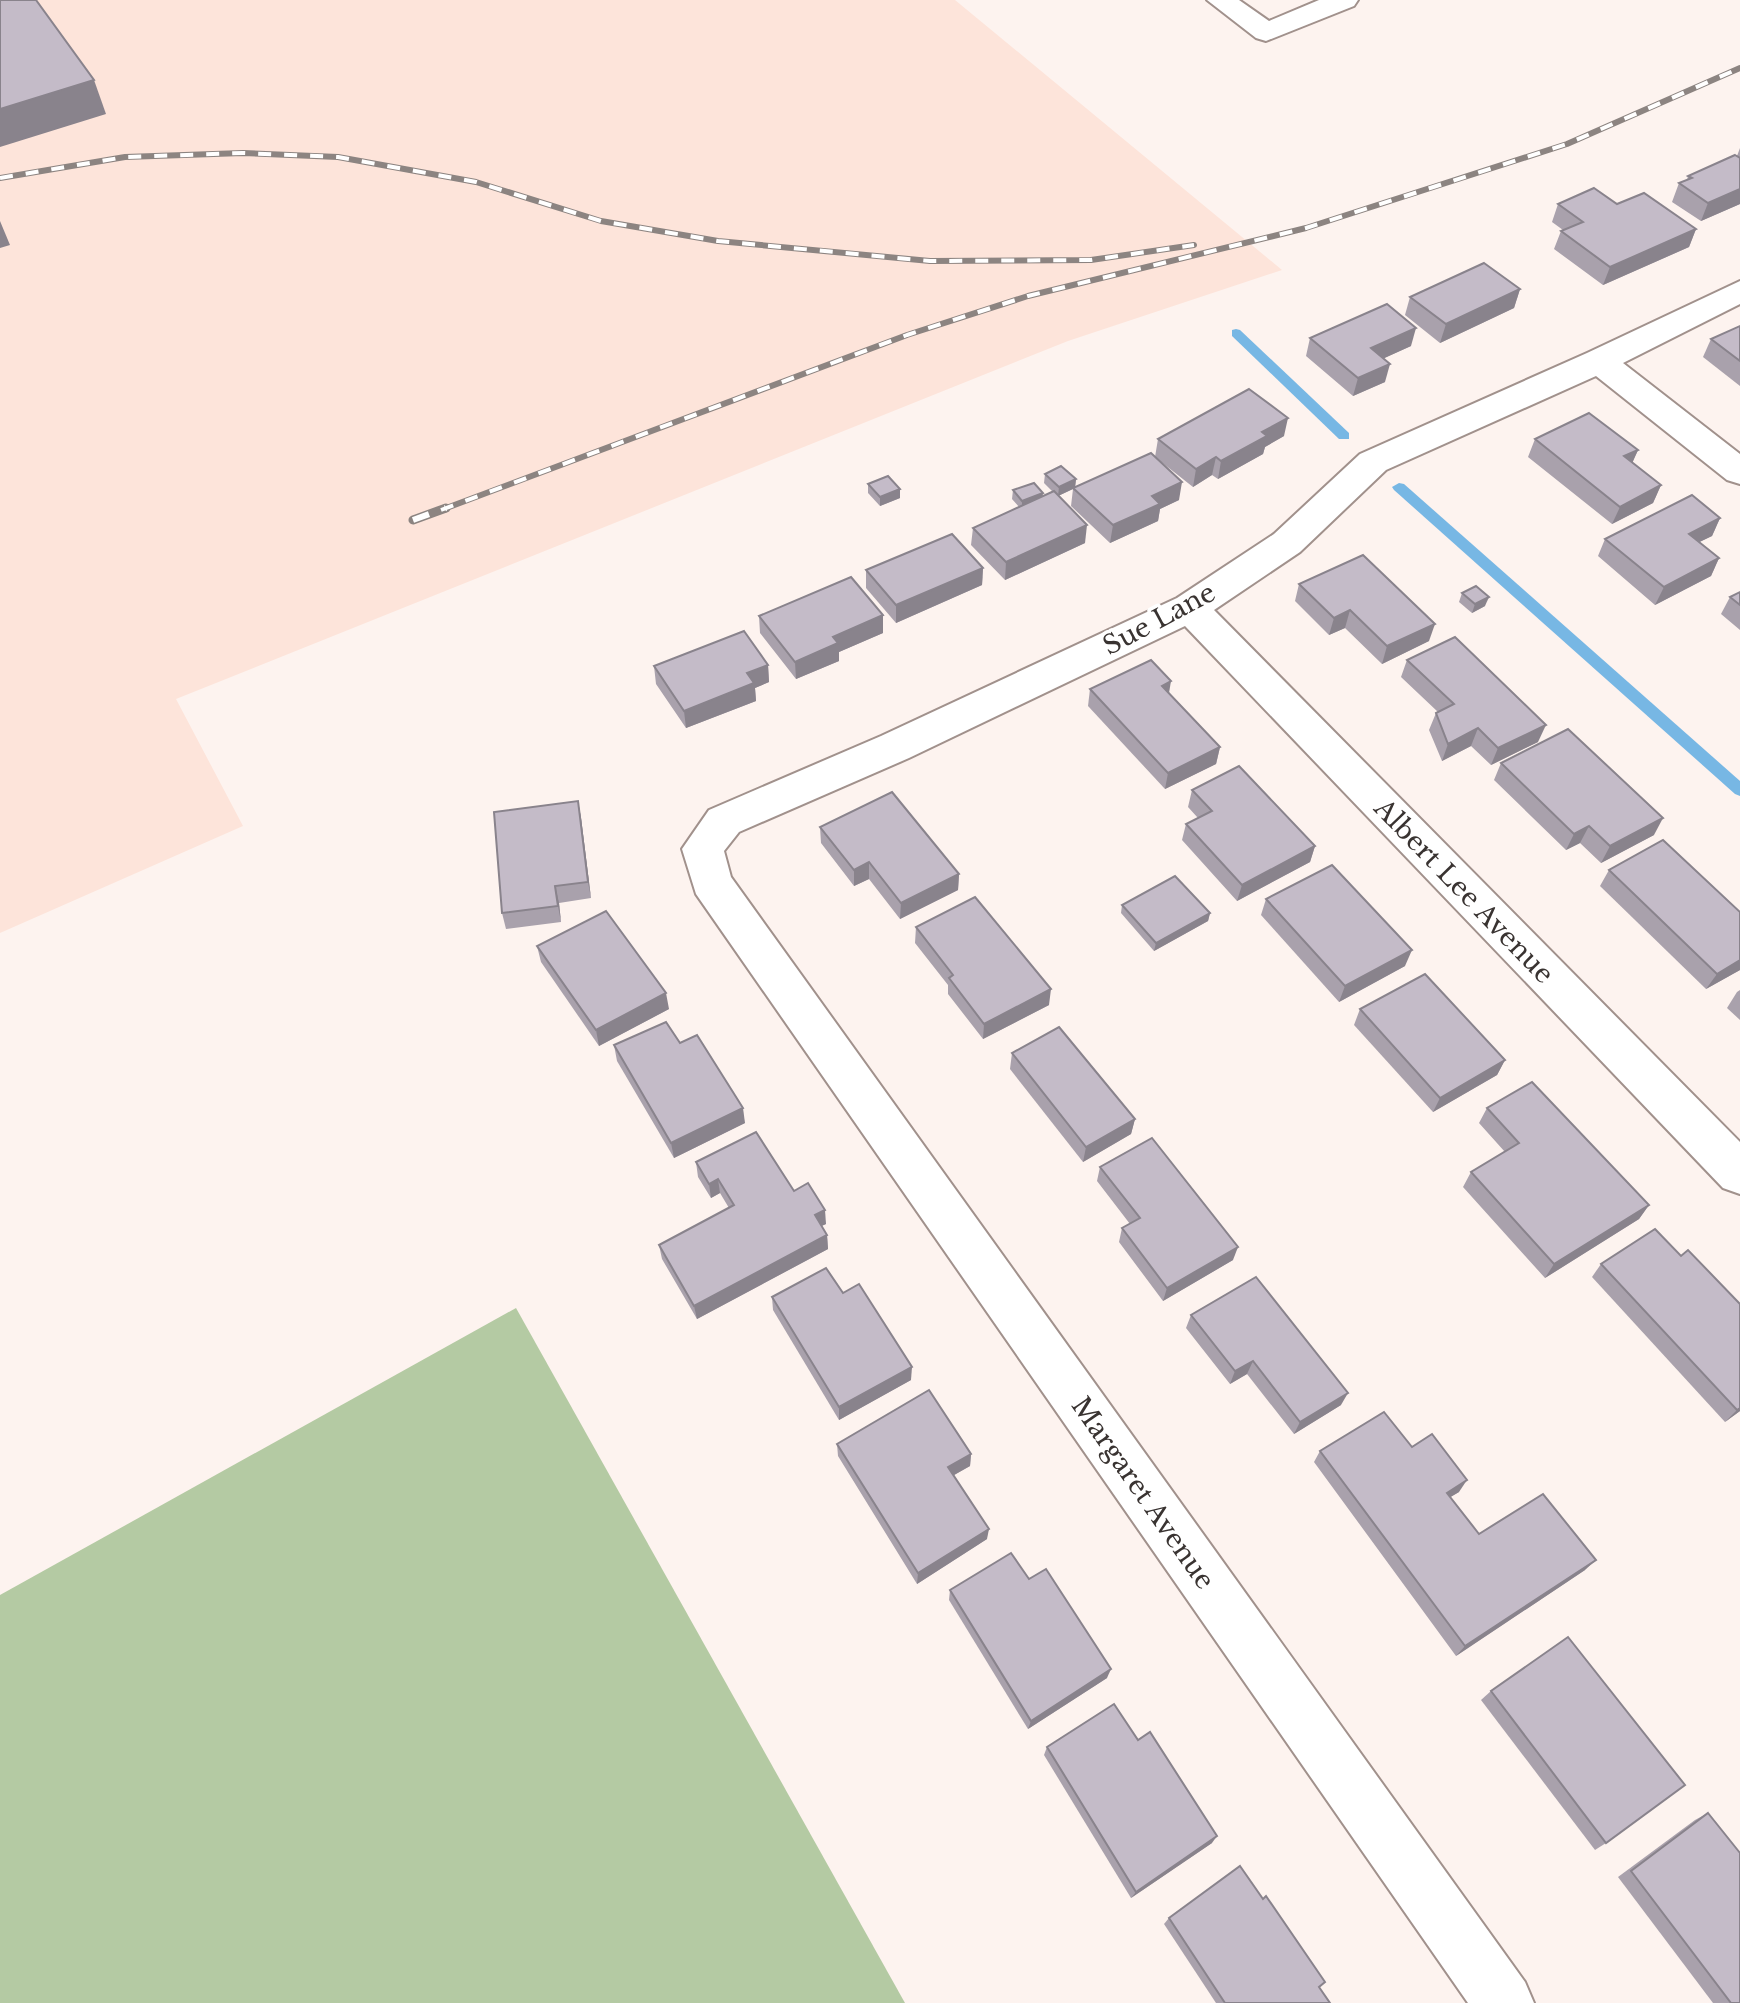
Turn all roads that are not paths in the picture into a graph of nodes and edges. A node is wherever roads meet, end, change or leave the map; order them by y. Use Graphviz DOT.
graph roads {
  1 [pos="1221,0"];
  2 [pos="1344,0"];
  3 [pos="1740,291"];
  4 [pos="1599,361"];
  5 [pos="1740,472"];
  6 [pos="1190,608"];
  7 [pos="783,983"];
  8 [pos="1740,1173"];
  9 [pos="1504,2003"];
  1 -- 2 [label="street"];
  3 -- 4 [label="street, Sue Lane"];
  4 -- 5 [label="street"];
  4 -- 6 [label="street, Sue Lane"];
  6 -- 7 [label="street, Sue Lane"];
  6 -- 8 [label="street, Albert Lee Avenue"];
  7 -- 9 [label="street, Margaret Avenue"];
}
